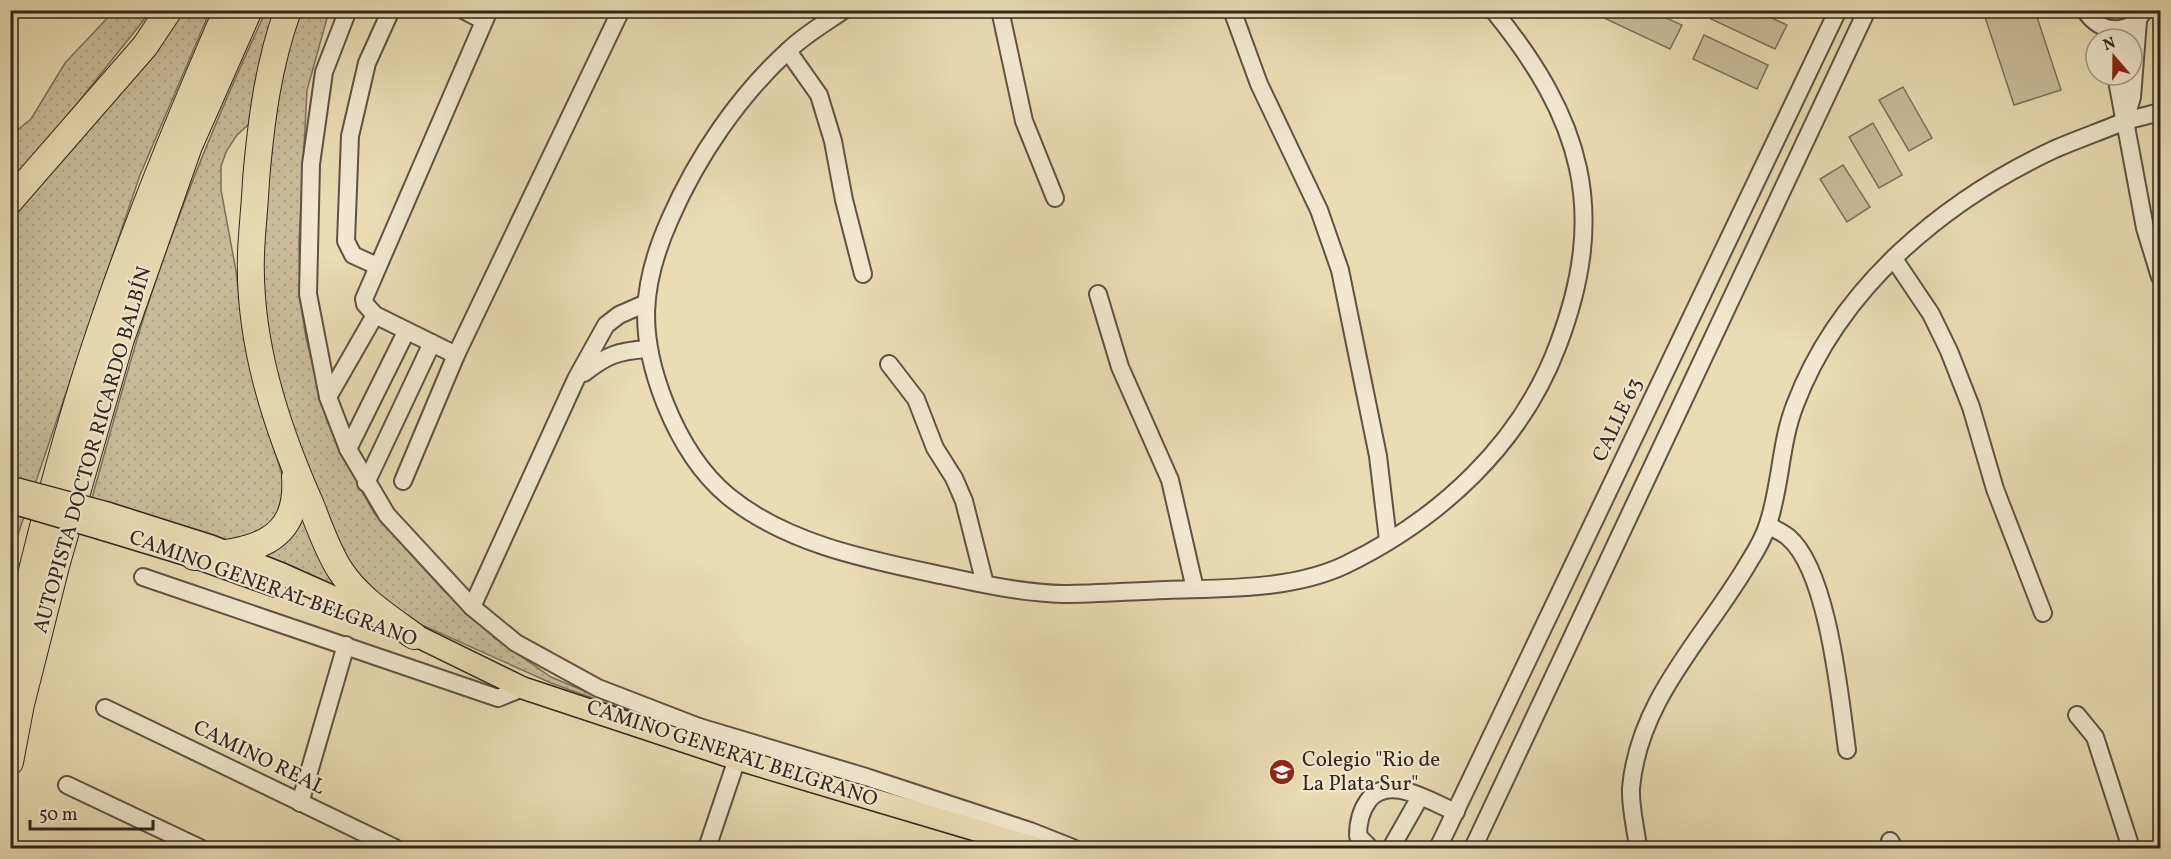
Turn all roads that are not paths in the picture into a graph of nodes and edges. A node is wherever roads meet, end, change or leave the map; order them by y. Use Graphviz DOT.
graph roads {
  1 [pos="169,10"];
  2 [pos="227,10"];
  3 [pos="249,10"];
  4 [pos="288,10"];
  5 [pos="348,10"];
  6 [pos="391,10"];
  7 [pos="463,10"];
  8 [pos="844,10"];
  9 [pos="1000,10"];
  10 [pos="1232,10"];
  11 [pos="1838,10"];
  12 [pos="1867,10"];
  13 [pos="2085,10"];
  14 [pos="1494,11"];
  15 [pos="615,12"];
  16 [pos="487,16"];
  17 [pos="2141,16"];
  18 [pos="2100,27"];
  19 [pos="2123,27"];
  20 [pos="788,51"];
  21 [pos="2118,87"];
  22 [pos="2160,112"];
  23 [pos="2125,122"];
  24 [pos="1055,198"];
  25 [pos="10,201"];
  26 [pos="1894,258"];
  27 [pos="377,266"];
  28 [pos="863,274"];
  29 [pos="2160,277"];
  30 [pos="1098,294"];
  31 [pos="644,304"];
  32 [pos="375,315"];
  33 [pos="406,332"];
  34 [pos="432,343"];
  35 [pos="647,349"];
  36 [pos="456,355"];
  37 [pos="890,364"];
  38 [pos="576,379"];
  39 [pos="83,388"];
  40 [pos="328,397"];
  41 [pos="348,449"];
  42 [pos="295,470"];
  43 [pos="403,481"];
  44 [pos="366,483"];
  45 [pos="10,487"];
  46 [pos="10,502"];
  47 [pos="104,521"];
  48 [pos="1768,525"];
  49 [pos="1388,540"];
  50 [pos="232,553"];
  51 [pos="194,557"];
  52 [pos="143,576"];
  53 [pos="10,580"];
  54 [pos="985,584"];
  55 [pos="1195,589"];
  56 [pos="472,607"];
  57 [pos="2043,613"];
  58 [pos="423,640"];
  59 [pos="346,645"];
  60 [pos="10,661"];
  61 [pos="523,688"];
  62 [pos="105,708"];
  63 [pos="2077,715"];
  64 [pos="700,737"];
  65 [pos="1847,750"];
  66 [pos="737,759"];
  67 [pos="10,762"];
  68 [pos="67,785"];
  69 [pos="1420,798"];
  70 [pos="300,802"];
  71 [pos="1456,812"];
  72 [pos="200,849"];
  73 [pos="395,849"];
  74 [pos="707,849"];
  75 [pos="1036,849"];
  76 [pos="1073,849"];
  77 [pos="1370,849"];
  78 [pos="1392,849"];
  79 [pos="1438,849"];
  80 [pos="1473,849"];
  81 [pos="1638,849"];
  82 [pos="2131,849"];
  1 -- 25 [label="highway"];
  2 -- 39 [label="highway, AUTOPISTA DOCTOR RICARDO BALBÍN"];
  3 -- 67 [label="highway, AUTOPISTA DOCTOR RICARDO BALBÍN"];
  4 -- 42 [label="highway"];
  5 -- 40 [label="street"];
  6 -- 27 [label="street"];
  7 -- 16 [label="street"];
  8 -- 20 [label="street"];
  9 -- 24 [label="street"];
  10 -- 49 [label="street"];
  11 -- 71 [label="street, CALLE 63"];
  12 -- 80 [label="street"];
  13 -- 18 [label="street"];
  14 -- 49 [label="street"];
  15 -- 36 [label="street"];
  16 -- 27 [label="street"];
  17 -- 19 [label="street"];
  17 -- 23 [label="street"];
  20 -- 28 [label="street"];
  20 -- 31 [label="street"];
  21 -- 23 [label="street"];
  22 -- 23 [label="street"];
  23 -- 26 [label="street"];
  23 -- 29 [label="street"];
  26 -- 48 [label="street"];
  26 -- 57 [label="street"];
  27 -- 32 [label="street"];
  30 -- 55 [label="street"];
  31 -- 35 [label="street"];
  31 -- 38 [label="street"];
  32 -- 33 [label="street"];
  32 -- 40 [label="street"];
  33 -- 34 [label="street"];
  33 -- 41 [label="street"];
  34 -- 36 [label="street"];
  34 -- 44 [label="street"];
  35 -- 38 [label="street"];
  35 -- 54 [label="street"];
  36 -- 43 [label="street"];
  37 -- 54 [label="street"];
  38 -- 56 [label="street"];
  39 -- 53 [label="highway"];
  39 -- 60 [label="highway, AUTOPISTA DOCTOR RICARDO BALBÍN"];
  40 -- 41 [label="street"];
  41 -- 44 [label="street"];
  42 -- 50 [label="highway"];
  42 -- 58 [label="highway"];
  44 -- 56 [label="street"];
  45 -- 47 [label="main road, CAMINO GENERAL BELGRANO, bridge"];
  46 -- 47 [label="main road, CAMINO GENERAL BELGRANO, bridge"];
  47 -- 50 [label="main road, CAMINO GENERAL BELGRANO"];
  47 -- 51 [label="main road, CAMINO GENERAL BELGRANO"];
  48 -- 65 [label="street"];
  48 -- 81 [label="street"];
  49 -- 55 [label="street"];
  50 -- 51 [label="highway"];
  50 -- 58 [label="main road, CAMINO GENERAL BELGRANO"];
  51 -- 58 [label="main road, CAMINO GENERAL BELGRANO"];
  52 -- 59 [label="street"];
  54 -- 55 [label="street"];
  56 -- 64 [label="street"];
  58 -- 61 [label="main road, CAMINO GENERAL BELGRANO"];
  59 -- 61 [label="street"];
  59 -- 70 [label="street"];
  61 -- 64 [label="main road, CAMINO GENERAL BELGRANO"];
  62 -- 70 [label="street, CAMINO REAL"];
  63 -- 82 [label="street"];
  64 -- 66 [label="main road, CAMINO GENERAL BELGRANO"];
  64 -- 76 [label="street"];
  66 -- 74 [label="street"];
  66 -- 75 [label="main road, CAMINO GENERAL BELGRANO"];
  68 -- 72 [label="street"];
  69 -- 71 [label="street"];
  69 -- 77 [label="street"];
  69 -- 78 [label="street"];
  70 -- 73 [label="street, CAMINO REAL"];
  71 -- 79 [label="street, CALLE 63"];
}
